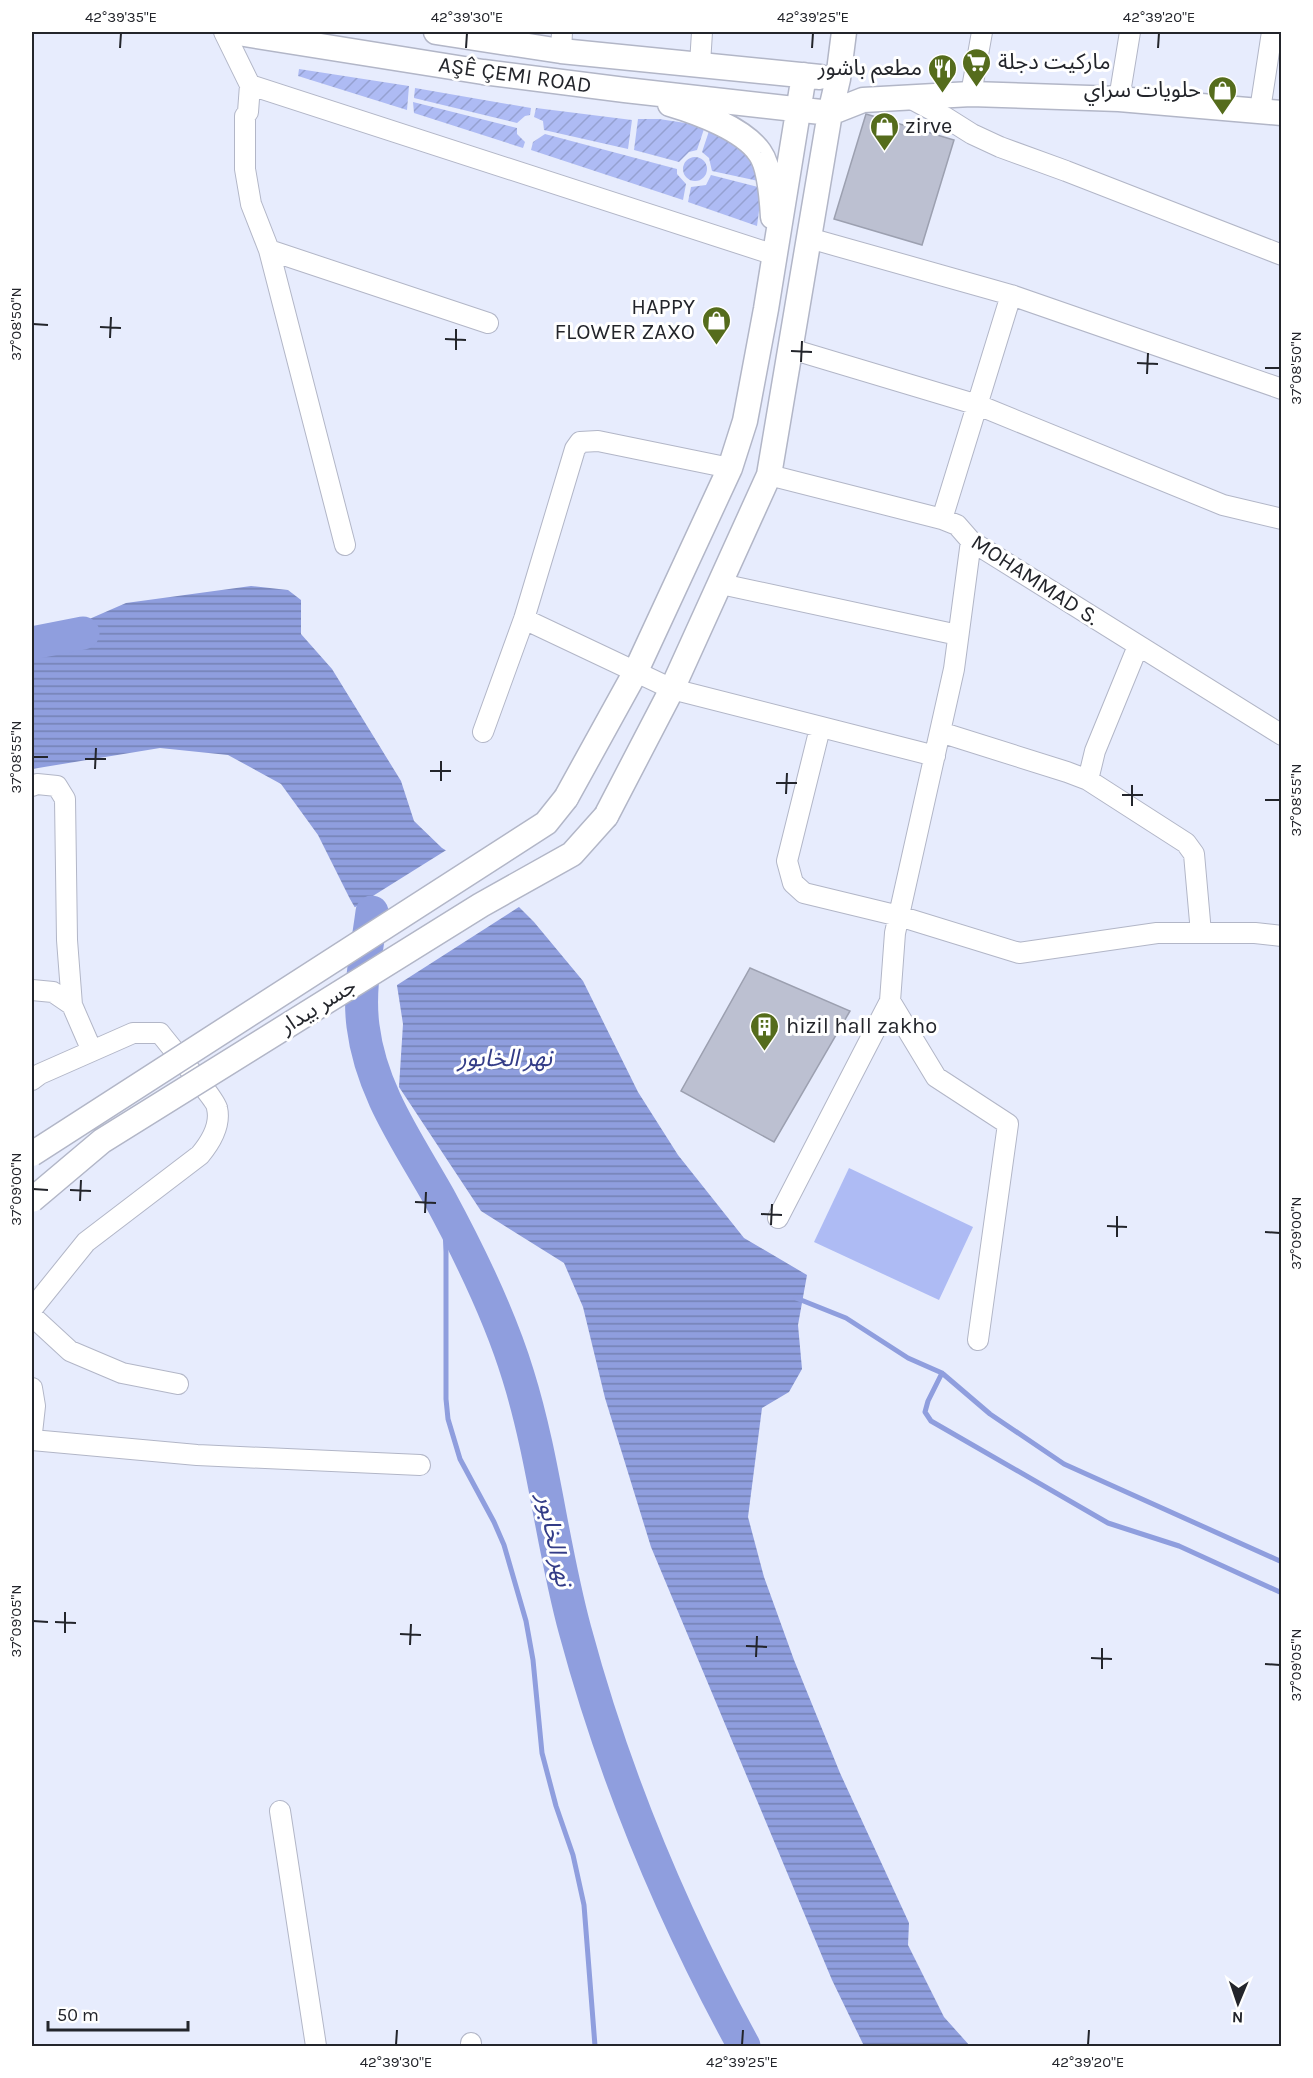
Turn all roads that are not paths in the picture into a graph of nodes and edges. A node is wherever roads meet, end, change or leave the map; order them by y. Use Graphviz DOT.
graph roads {
  1 [pos="224,32"];
  2 [pos="232,32"];
  3 [pos="436,32"];
  4 [pos="702,32"];
  5 [pos="844,32"];
  6 [pos="982,32"];
  7 [pos="1130,32"];
  8 [pos="1272,32"];
  9 [pos="562,41"];
  10 [pos="700,64"];
  11 [pos="804,75"];
  12 [pos="838,79"];
  13 [pos="250,85"];
  14 [pos="625,90"];
  15 [pos="971,94"];
  16 [pos="906,96"];
  17 [pos="1119,99"];
  18 [pos="863,100"];
  19 [pos="800,109"];
  20 [pos="1271,112"];
  21 [pos="830,113"];
  22 [pos="809,238"];
  23 [pos="268,250"];
  24 [pos="775,255"];
  25 [pos="1281,255"];
  26 [pos="1011,295"];
  27 [pos="488,322"];
  28 [pos="791,349"];
  29 [pos="1281,389"];
  30 [pos="978,405"];
  31 [pos="730,468"];
  32 [pos="769,475"];
  33 [pos="942,519"];
  34 [pos="1281,519"];
  35 [pos="971,541"];
  36 [pos="345,545"];
  37 [pos="721,584"];
  38 [pos="525,619"];
  39 [pos="958,635"];
  40 [pos="1138,646"];
  41 [pos="635,673"];
  42 [pos="672,689"];
  43 [pos="820,728"];
  44 [pos="483,732"];
  45 [pos="940,732"];
  46 [pos="1281,735"];
  47 [pos="934,756"];
  48 [pos="1088,780"];
  49 [pos="32,786"];
  50 [pos="899,916"];
  51 [pos="1201,933"];
  52 [pos="1281,936"];
  53 [pos="32,990"];
  54 [pos="890,1001"];
  55 [pos="72,1005"];
  56 [pos="92,1051"];
  57 [pos="32,1080"];
  58 [pos="32,1154"];
  59 [pos="32,1200"];
  60 [pos="778,1218"];
  61 [pos="32,1309"];
  62 [pos="32,1317"];
  63 [pos="978,1340"];
  64 [pos="178,1384"];
  65 [pos="32,1388"];
  66 [pos="32,1433"];
  67 [pos="32,1440"];
  68 [pos="420,1465"];
  69 [pos="280,1811"];
  70 [pos="316,2046"];
  1 -- 13 [label="street"];
  2 -- 14 [label="main road, AŞÊ ÇEMI ROAD"];
  3 -- 9 [label="main road, AŞÊ ÇEMI ROAD"];
  4 -- 10 [label="street"];
  5 -- 12 [label="main road, جسر بيدار"];
  6 -- 15 [label="street"];
  7 -- 17 [label="street"];
  8 -- 20 [label="street"];
  9 -- 10 [label="main road, AŞÊ ÇEMI ROAD"];
  10 -- 11 [label="main road, AŞÊ ÇEMI ROAD"];
  11 -- 12 [label="main road, AŞÊ ÇEMI ROAD"];
  11 -- 19 [label="main road"];
  12 -- 18 [label="main road"];
  12 -- 21 [label="main road, جسر بيدار"];
  13 -- 23 [label="street"];
  13 -- 24 [label="street"];
  14 -- 19 [label="main road, AŞÊ ÇEMI ROAD"];
  14 -- 24 [label="main road"];
  15 -- 16 [label="main road"];
  15 -- 17 [label="main road"];
  16 -- 18 [label="main road"];
  16 -- 25 [label="street"];
  17 -- 20 [label="main road"];
  18 -- 21 [label="main road"];
  19 -- 21 [label="main road, AŞÊ ÇEMI ROAD"];
  19 -- 24 [label="main road"];
  21 -- 22 [label="main road, جسر بيدار"];
  22 -- 26 [label="street"];
  22 -- 28 [label="main road, جسر بيدار"];
  23 -- 27 [label="street"];
  23 -- 36 [label="street"];
  24 -- 31 [label="main road, جسر بيدار"];
  26 -- 29 [label="street"];
  26 -- 30 [label="street"];
  28 -- 30 [label="street"];
  28 -- 32 [label="main road, جسر بيدار"];
  30 -- 33 [label="street"];
  30 -- 34 [label="street"];
  31 -- 38 [label="street"];
  31 -- 41 [label="main road, جسر بيدار"];
  32 -- 33 [label="street, MOHAMMAD S."];
  32 -- 37 [label="main road, جسر بيدار"];
  33 -- 35 [label="street, MOHAMMAD S."];
  35 -- 39 [label="street"];
  35 -- 40 [label="street, MOHAMMAD S."];
  37 -- 39 [label="street"];
  37 -- 42 [label="main road, جسر بيدار"];
  38 -- 41 [label="street"];
  38 -- 44 [label="street"];
  39 -- 45 [label="street"];
  40 -- 46 [label="street, MOHAMMAD S."];
  40 -- 48 [label="street"];
  41 -- 42 [label="street"];
  41 -- 58 [label="main road, جسر بيدار, bridge"];
  42 -- 43 [label="street"];
  42 -- 59 [label="main road, جسر بيدار, bridge"];
  43 -- 47 [label="street"];
  43 -- 50 [label="street"];
  45 -- 47 [label="street"];
  45 -- 48 [label="street"];
  47 -- 50 [label="street"];
  48 -- 51 [label="street"];
  49 -- 55 [label="street"];
  50 -- 51 [label="street"];
  50 -- 54 [label="street"];
  51 -- 52 [label="street"];
  53 -- 55 [label="street"];
  54 -- 60 [label="street"];
  54 -- 63 [label="street"];
  55 -- 56 [label="street"];
  56 -- 57 [label="street"];
  56 -- 61 [label="street"];
  62 -- 64 [label="street"];
  65 -- 66 [label="street"];
  67 -- 68 [label="street"];
  69 -- 70 [label="street"];
}
